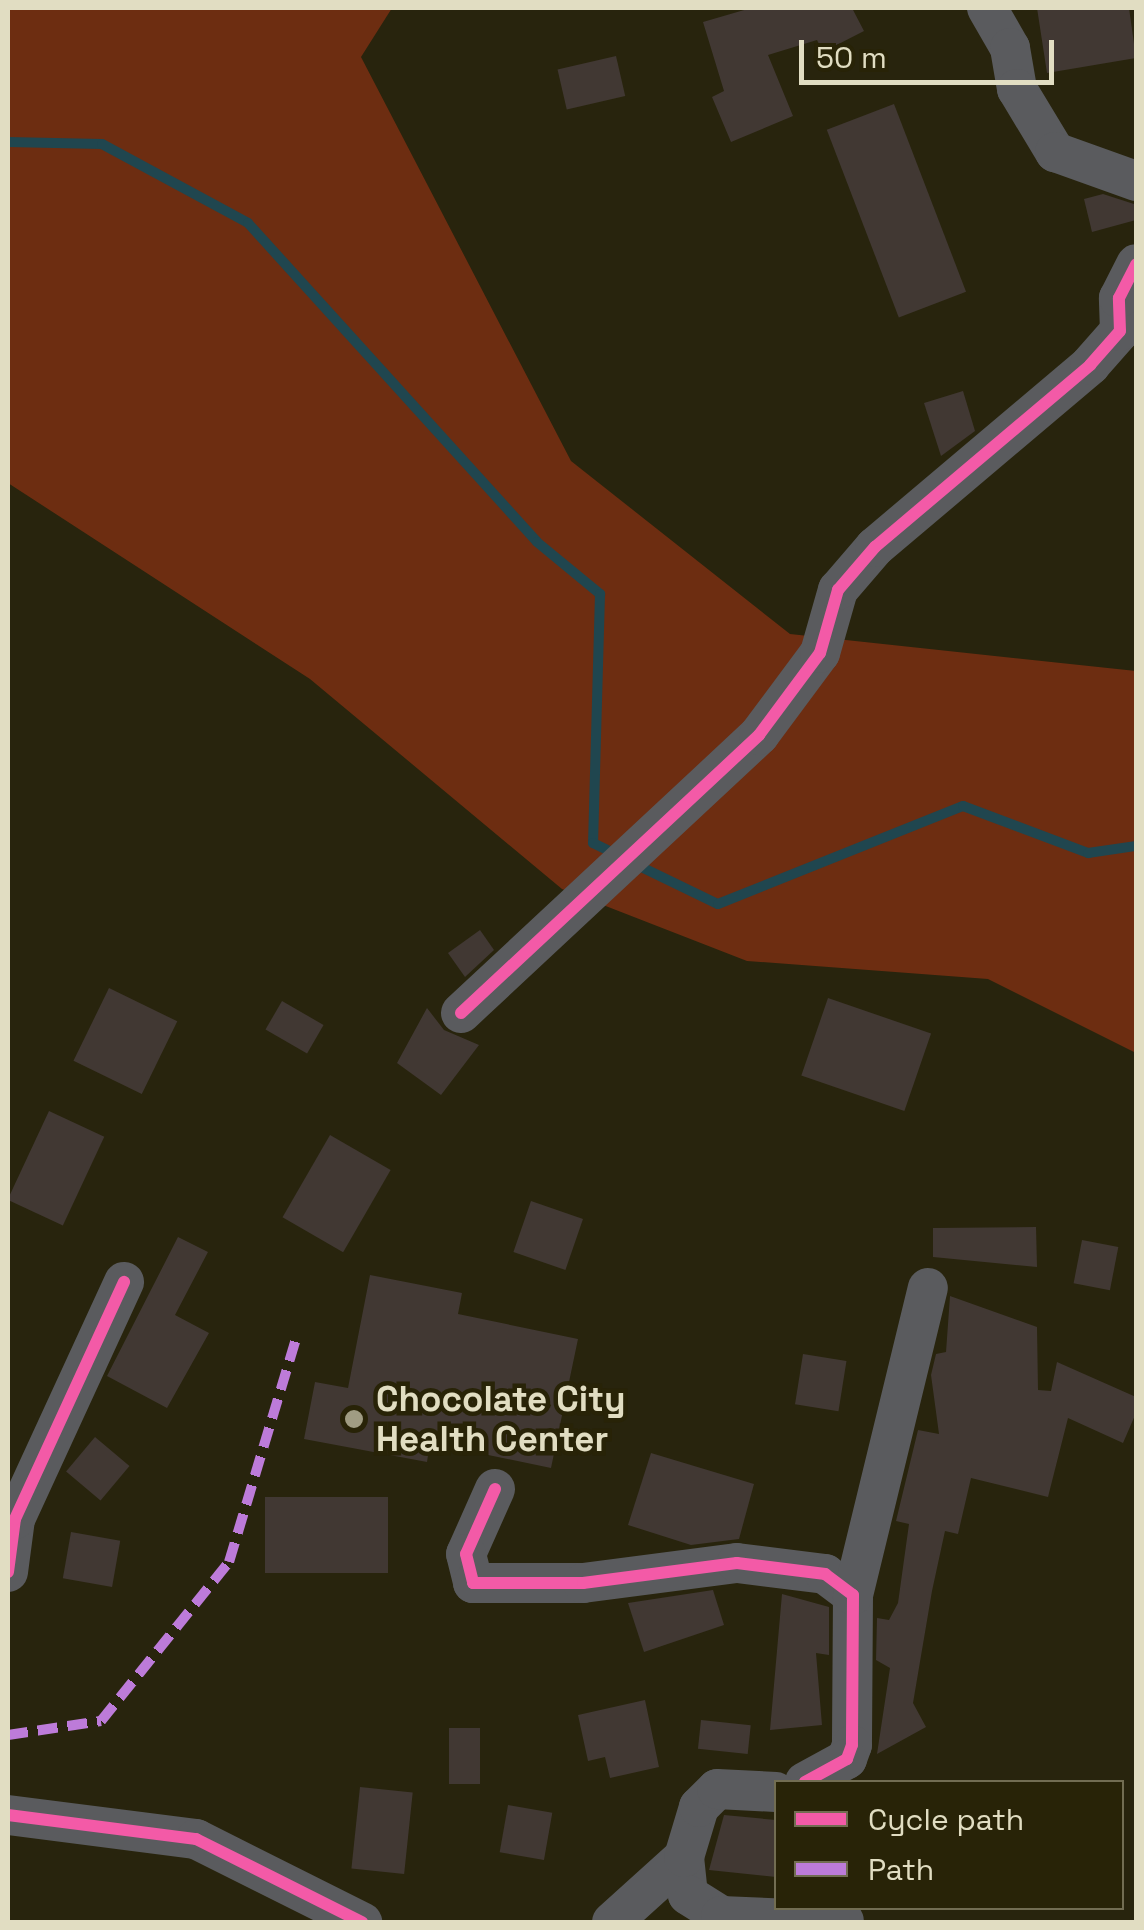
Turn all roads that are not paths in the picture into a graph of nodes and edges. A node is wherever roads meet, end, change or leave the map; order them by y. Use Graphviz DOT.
graph roads {
  1 [pos="987,8"];
  2 [pos="1136,181"];
  3 [pos="1136,264"];
  4 [pos="461,1013"];
  5 [pos="124,1282"];
  6 [pos="928,1288"];
  7 [pos="494,1489"];
  8 [pos="8,1572"];
  9 [pos="853,1595"];
  10 [pos="809,1780"];
  11 [pos="774,1792"];
  12 [pos="8,1815"];
  13 [pos="684,1857"];
  14 [pos="844,1921"];
  15 [pos="362,1922"];
  16 [pos="612,1922"];
  1 -- 2 [label="street"];
  3 -- 4 [label="street"];
  5 -- 8 [label="street"];
  6 -- 9 [label="street"];
  7 -- 9 [label="street"];
  9 -- 10 [label="street"];
  11 -- 13 [label="street"];
  12 -- 15 [label="street"];
  13 -- 14 [label="street"];
  13 -- 16 [label="street"];
}
